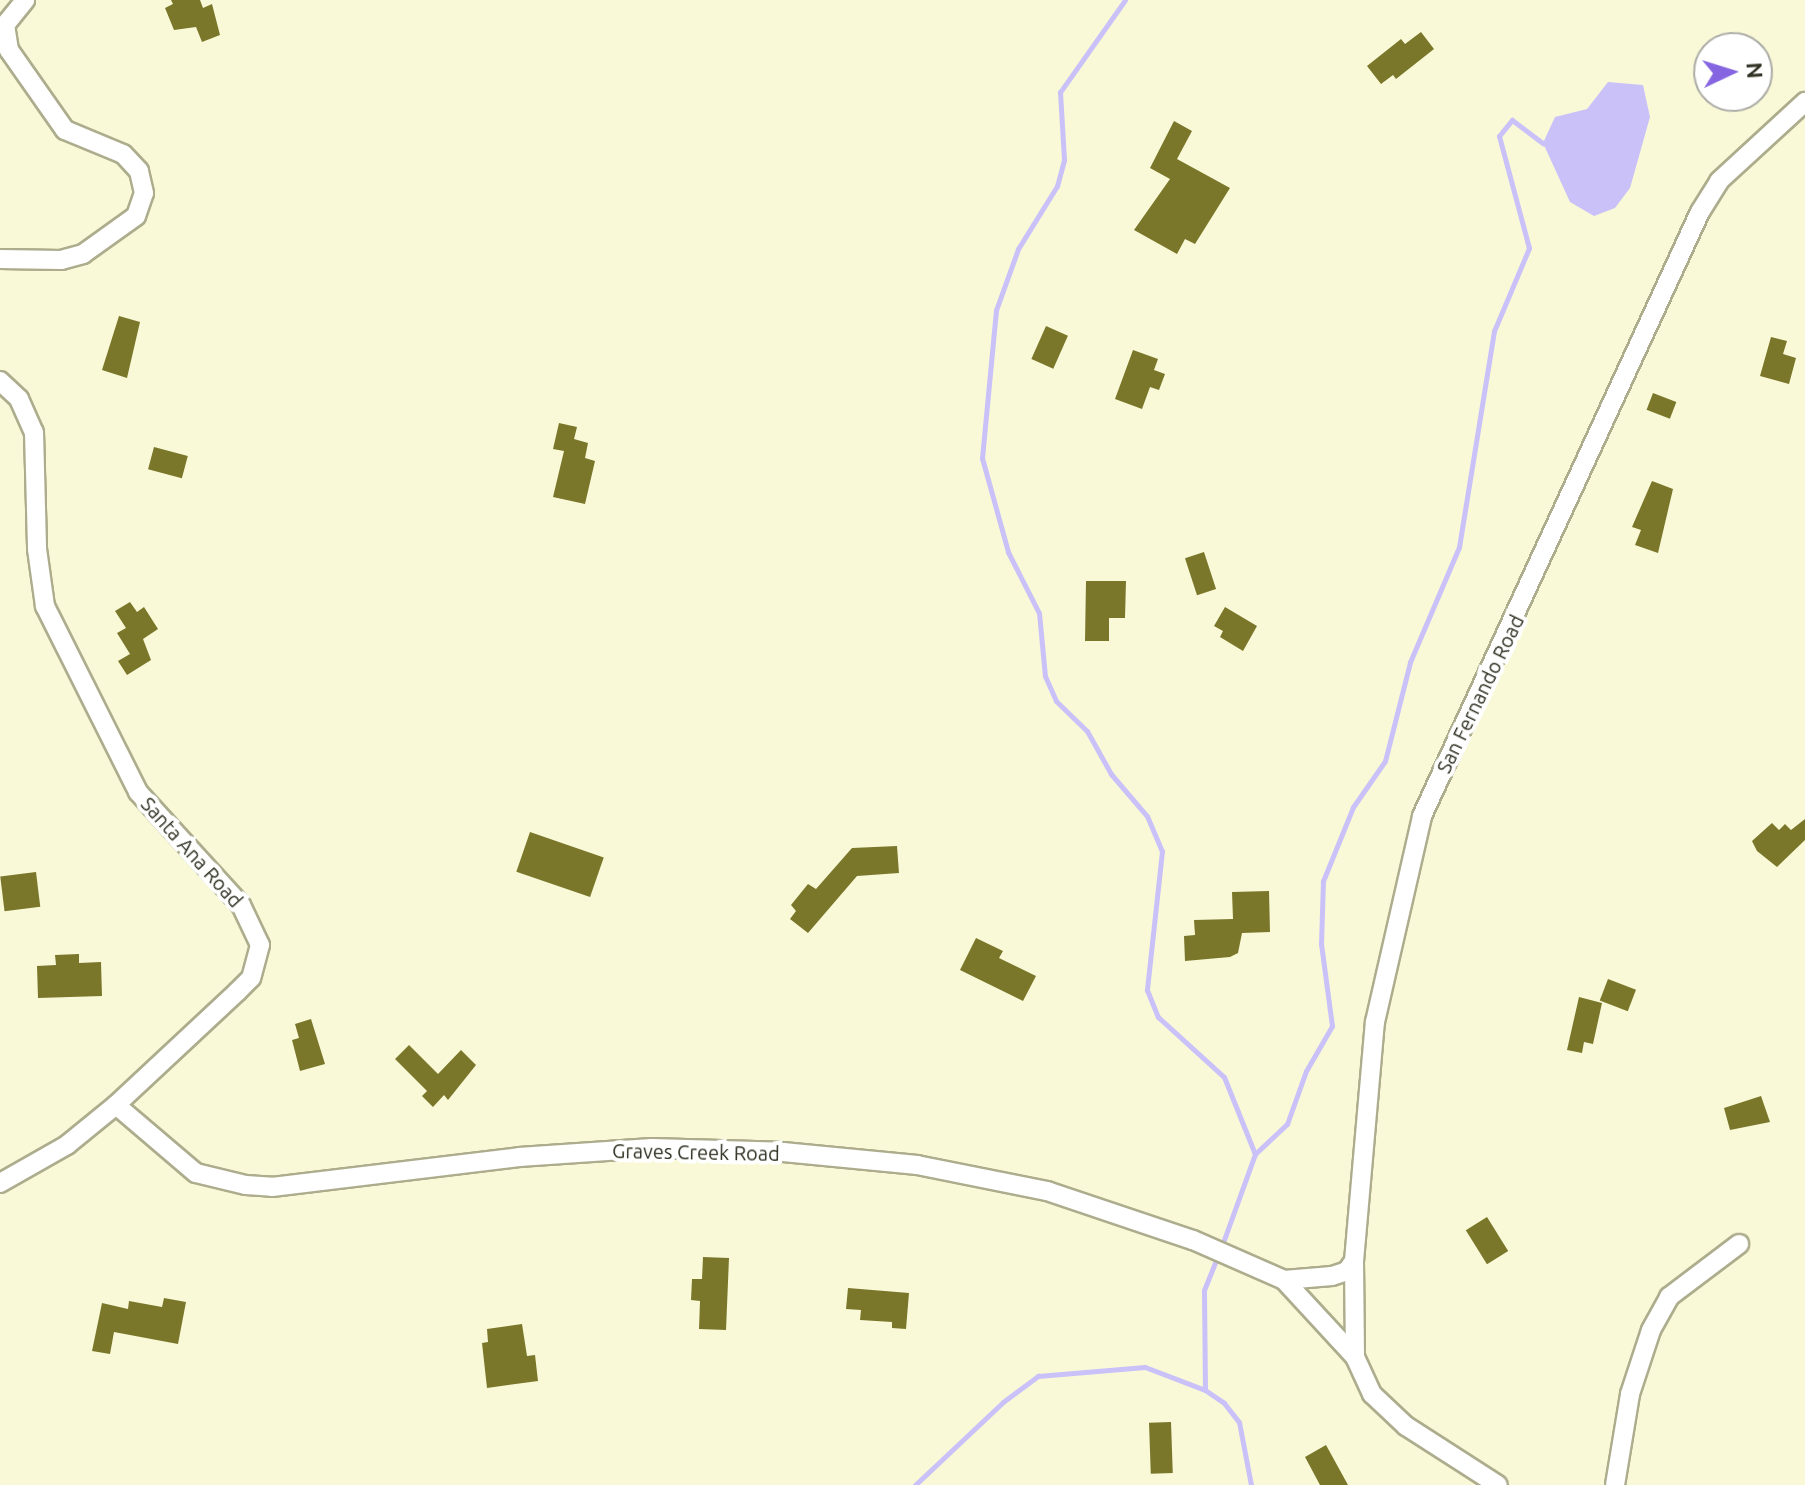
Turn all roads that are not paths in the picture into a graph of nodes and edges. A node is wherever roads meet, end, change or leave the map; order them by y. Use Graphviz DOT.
graph roads {
  1 [pos="25,0"];
  2 [pos="1805,102"];
  3 [pos="0,259"];
  4 [pos="0,381"];
  5 [pos="116,1105"];
  6 [pos="0,1183"];
  7 [pos="1739,1244"];
  8 [pos="1354,1261"];
  9 [pos="1284,1280"];
  10 [pos="1355,1357"];
  11 [pos="1498,1485"];
  12 [pos="1615,1485"];
  1 -- 3 [label="street"];
  2 -- 8 [label="street, San Fernando Road"];
  4 -- 5 [label="street, Santa Ana Road"];
  5 -- 6 [label="street, Santa Ana Road"];
  5 -- 9 [label="street, Graves Creek Road"];
  7 -- 12 [label="street"];
  8 -- 9 [label="street, Graves Creek Road"];
  8 -- 10 [label="street, San Fernando Road"];
  9 -- 10 [label="street, Graves Creek Road"];
  10 -- 11 [label="street, Graves Creek Road"];
}
